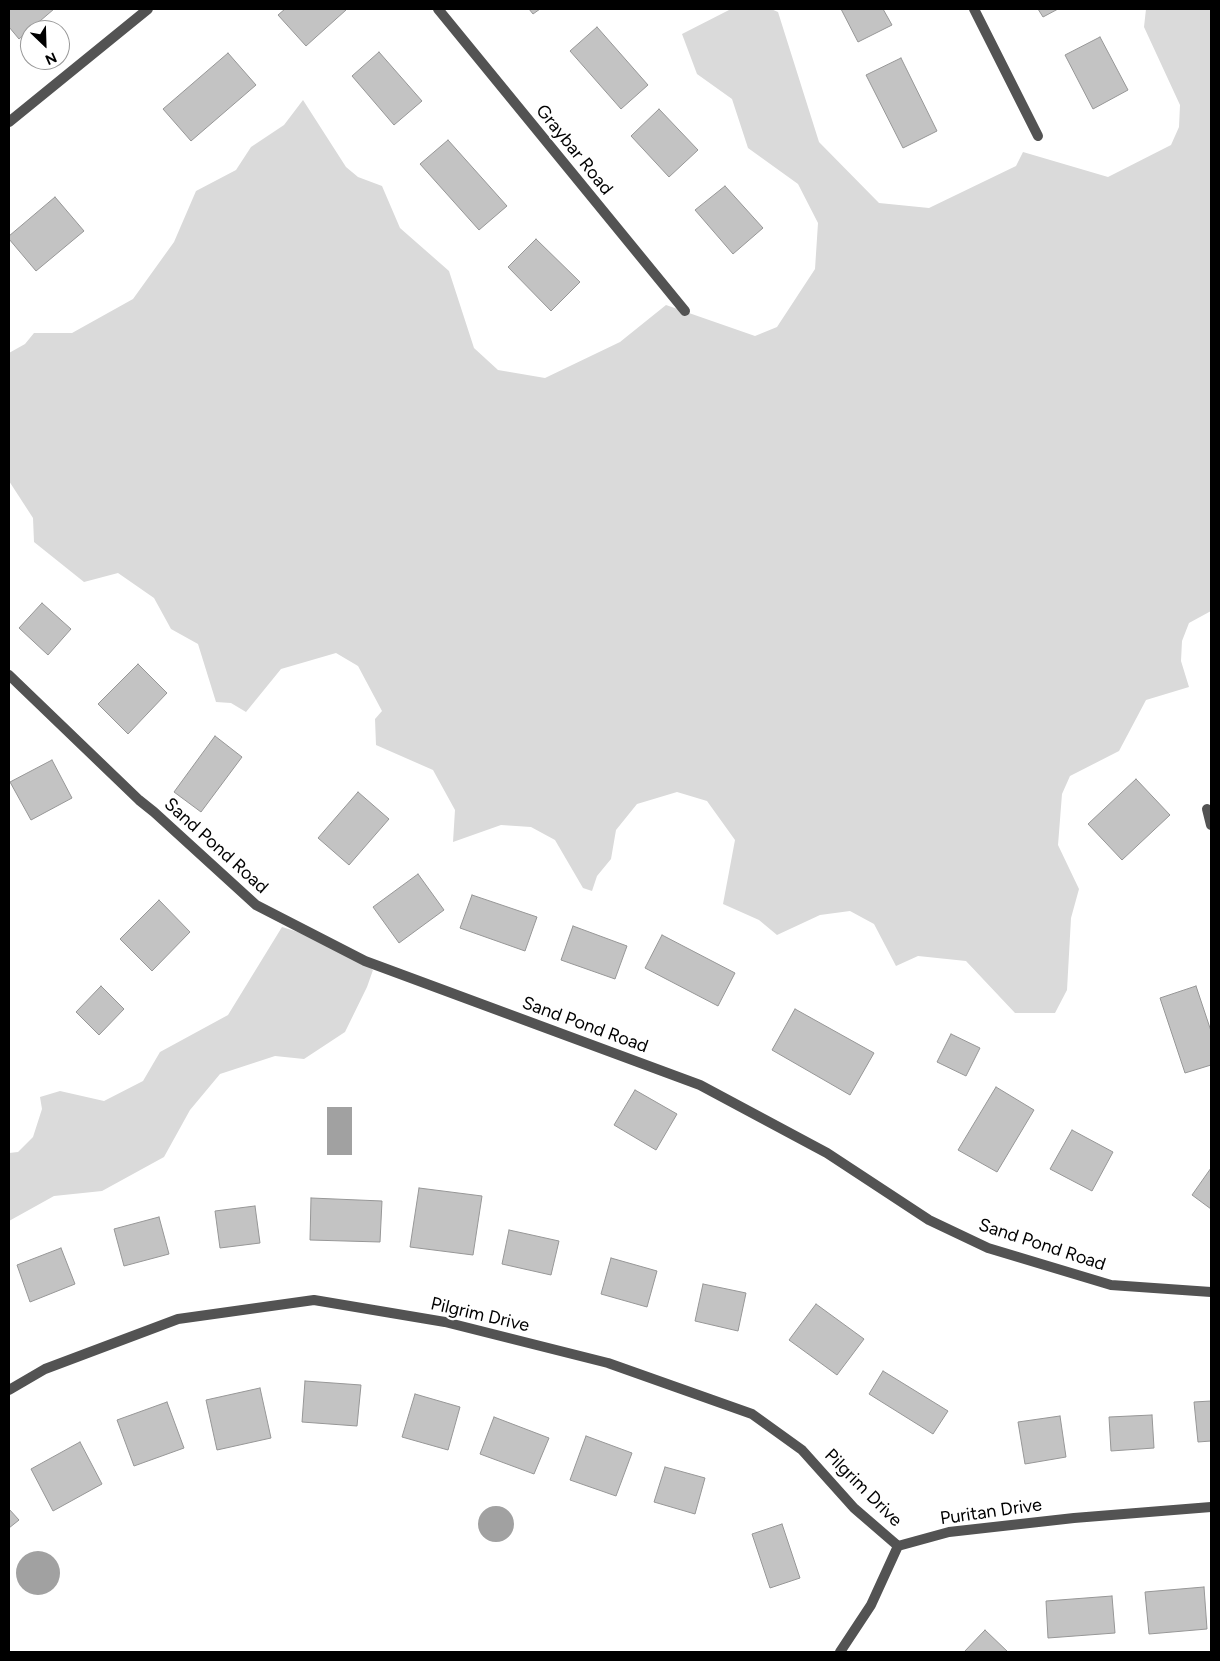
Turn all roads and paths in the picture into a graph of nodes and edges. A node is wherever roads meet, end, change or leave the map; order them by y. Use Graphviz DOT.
graph roads {
  1 [pos="148,9"];
  2 [pos="438,9"];
  3 [pos="974,9"];
  4 [pos="9,122"];
  5 [pos="1038,136"];
  6 [pos="685,311"];
  7 [pos="9,675"];
  8 [pos="1207,809"];
  9 [pos="1211,825"];
  10 [pos="1211,1292"];
  11 [pos="9,1390"];
  12 [pos="1211,1507"];
  13 [pos="898,1546"];
  14 [pos="840,1652"];
  1 -- 4 [label="street"];
  2 -- 6 [label="street, Graybar Road"];
  3 -- 5 [label="street"];
  7 -- 10 [label="street, Sand Pond Road"];
  8 -- 9 [label="street"];
  11 -- 13 [label="street, Pilgrim Drive"];
  12 -- 13 [label="street, Puritan Drive"];
  13 -- 14 [label="street"];
}
